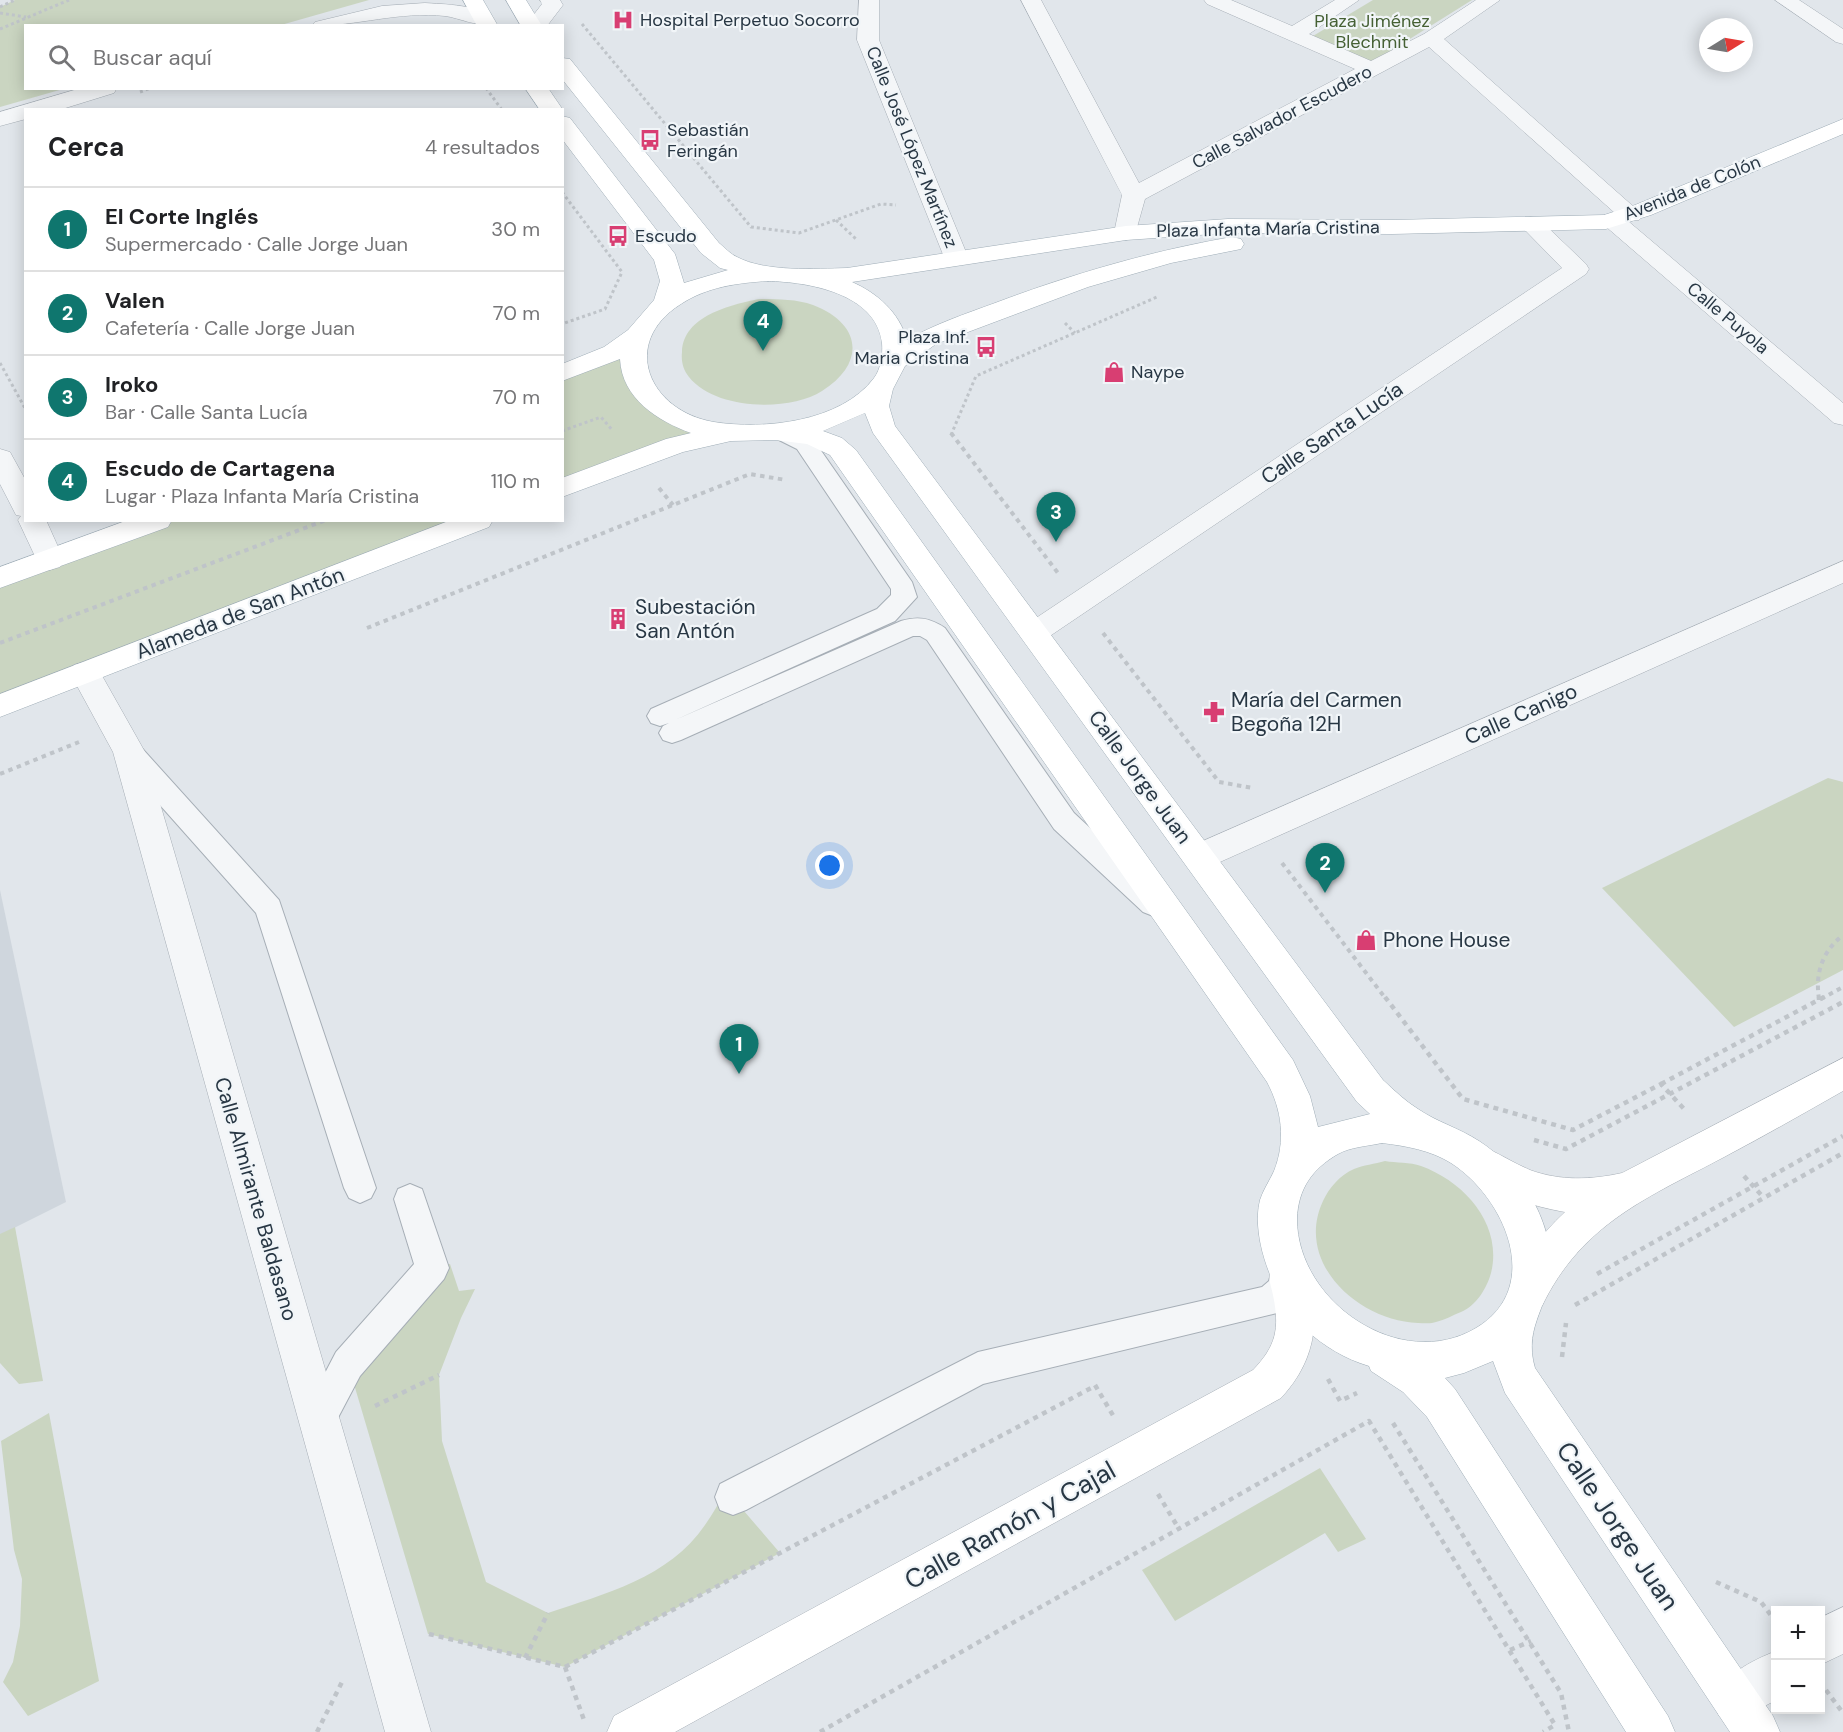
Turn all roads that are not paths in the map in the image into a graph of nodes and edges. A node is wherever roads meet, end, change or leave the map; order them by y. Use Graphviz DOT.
graph roads {
  1 [pos="473,0"];
  2 [pos="516,0"];
  3 [pos="549,0"];
  4 [pos="869,0"];
  5 [pos="1031,0"];
  6 [pos="1214,0"];
  7 [pos="1349,0"];
  8 [pos="1490,0"];
  9 [pos="1785,0"];
  10 [pos="485,22"];
  11 [pos="330,24"];
  12 [pos="532,24"];
  13 [pos="535,24"];
  14 [pos="1837,29"];
  15 [pos="1294,34"];
  16 [pos="1431,38"];
  17 [pos="564,66"];
  18 [pos="1372,69"];
  19 [pos="99,90"];
  20 [pos="537,90"];
  21 [pos="40,108"];
  22 [pos="551,108"];
  23 [pos="24,113"];
  24 [pos="0,119"];
  25 [pos="564,126"];
  26 [pos="1843,126"];
  27 [pos="1134,195"];
  28 [pos="1622,217"];
  29 [pos="1531,224"];
  30 [pos="1392,227"];
  31 [pos="1126,233"];
  32 [pos="956,257"];
  33 [pos="769,273"];
  34 [pos="809,277"];
  35 [pos="1059,287"];
  36 [pos="664,304"];
  37 [pos="638,335"];
  38 [pos="564,372"];
  39 [pos="887,375"];
  40 [pos="1843,417"];
  41 [pos="732,433"];
  42 [pos="783,434"];
  43 [pos="0,458"];
  44 [pos="564,487"];
  45 [pos="24,504"];
  46 [pos="33,522"];
  47 [pos="154,522"];
  48 [pos="474,522"];
  49 [pos="50,560"];
  50 [pos="1843,571"];
  51 [pos="0,578"];
  52 [pos="1034,633"];
  53 [pos="85,673"];
  54 [pos="0,706"];
  55 [pos="129,752"];
  56 [pos="1199,857"];
  57 [pos="1179,929"];
  58 [pos="1843,1073"];
  59 [pos="1441,1140"];
  60 [pos="1476,1159"];
  61 [pos="1291,1174"];
  62 [pos="1638,1184"];
  63 [pos="360,1188"];
  64 [pos="410,1199"];
  65 [pos="1283,1265"];
  66 [pos="1524,1302"];
  67 [pos="1351,1340"];
  68 [pos="319,1419"];
  69 [pos="733,1497"];
  70 [pos="1843,1629"];
  71 [pos="1825,1640"];
  72 [pos="1771,1680"];
  73 [pos="1746,1716"];
  74 [pos="408,1732"];
  75 [pos="630,1732"];
  76 [pos="1652,1732"];
  1 -- 10 [label="main road"];
  2 -- 12 [label="main road"];
  3 -- 13 [label="street"];
  4 -- 32 [label="street, Calle José López Martínez"];
  5 -- 27 [label="street"];
  6 -- 15 [label="street"];
  7 -- 15 [label="street"];
  8 -- 16 [label="street, Calle Salvador Escudero"];
  9 -- 14 [label="street"];
  10 -- 11 [label="street"];
  15 -- 18 [label="street"];
  16 -- 18 [label="street, Calle Salvador Escudero"];
  16 -- 28 [label="street, Calle Puyola"];
  17 -- 33 [label="main road"];
  18 -- 27 [label="street, Calle Salvador Escudero"];
  19 -- 21 [label="street"];
  20 -- 22 [label="main road"];
  23 -- 24 [label="street"];
  25 -- 36 [label="main road"];
  26 -- 28 [label="main road, Avenida de Colón"];
  27 -- 31 [label="street, Plaza Infanta María Cristina"];
  28 -- 29 [label="main road, Avenida de Colón"];
  28 -- 40 [label="street, Calle Puyola"];
  29 -- 30 [label="main road, Avenida de Colón"];
  29 -- 52 [label="street, Calle Santa Lucía"];
  30 -- 31 [label="main road, Plaza Infanta María Cristina"];
  30 -- 35 [label="main road, Plaza Infanta María Cristina"];
  31 -- 32 [label="main road, Plaza Infanta María Cristina"];
  31 -- 35 [label="main road"];
  32 -- 34 [label="main road, Plaza Infanta María Cristina"];
  33 -- 34 [label="main road, Plaza Infanta María Cristina"];
  33 -- 36 [label="main road, Plaza Infanta María Cristina"];
  34 -- 39 [label="main road, Plaza Infanta María Cristina"];
  35 -- 39 [label="main road, Plaza Infanta María Cristina"];
  36 -- 37 [label="main road, Plaza Infanta María Cristina"];
  37 -- 38 [label="main road"];
  37 -- 41 [label="main road, Plaza Infanta María Cristina"];
  39 -- 42 [label="main road, Plaza Infanta María Cristina"];
  39 -- 52 [label="main road, Calle Jorge Juan"];
  41 -- 42 [label="main road, Plaza Infanta María Cristina"];
  41 -- 44 [label="main road"];
  42 -- 57 [label="main road"];
  42 -- 57 [label="lane"];
  43 -- 45 [label="street"];
  46 -- 49 [label="street"];
  47 -- 49 [label="main road"];
  48 -- 53 [label="main road, Alameda de San Antón"];
  49 -- 51 [label="main road"];
  50 -- 56 [label="street, Calle Canigo"];
  52 -- 56 [label="main road, Calle Jorge Juan"];
  53 -- 54 [label="main road, Alameda de San Antón"];
  53 -- 55 [label="street, Calle Almirante Baldasano"];
  55 -- 63 [label="lane"];
  55 -- 68 [label="street, Calle Almirante Baldasano"];
  56 -- 59 [label="main road, Calle Jorge Juan"];
  57 -- 61 [label="main road"];
  58 -- 62 [label="main road"];
  59 -- 60 [label="main road"];
  59 -- 61 [label="main road"];
  60 -- 62 [label="main road"];
  60 -- 66 [label="main road"];
  61 -- 65 [label="main road"];
  62 -- 66 [label="main road"];
  64 -- 68 [label="lane"];
  65 -- 67 [label="main road"];
  65 -- 69 [label="lane"];
  65 -- 75 [label="main road, Calle Ramón y Cajal"];
  66 -- 67 [label="main road"];
  66 -- 73 [label="main road, Calle Jorge Juan"];
  67 -- 76 [label="main road"];
  68 -- 74 [label="street, Calle Almirante Baldasano"];
  70 -- 71 [label="street"];
  72 -- 73 [label="street"];
}
